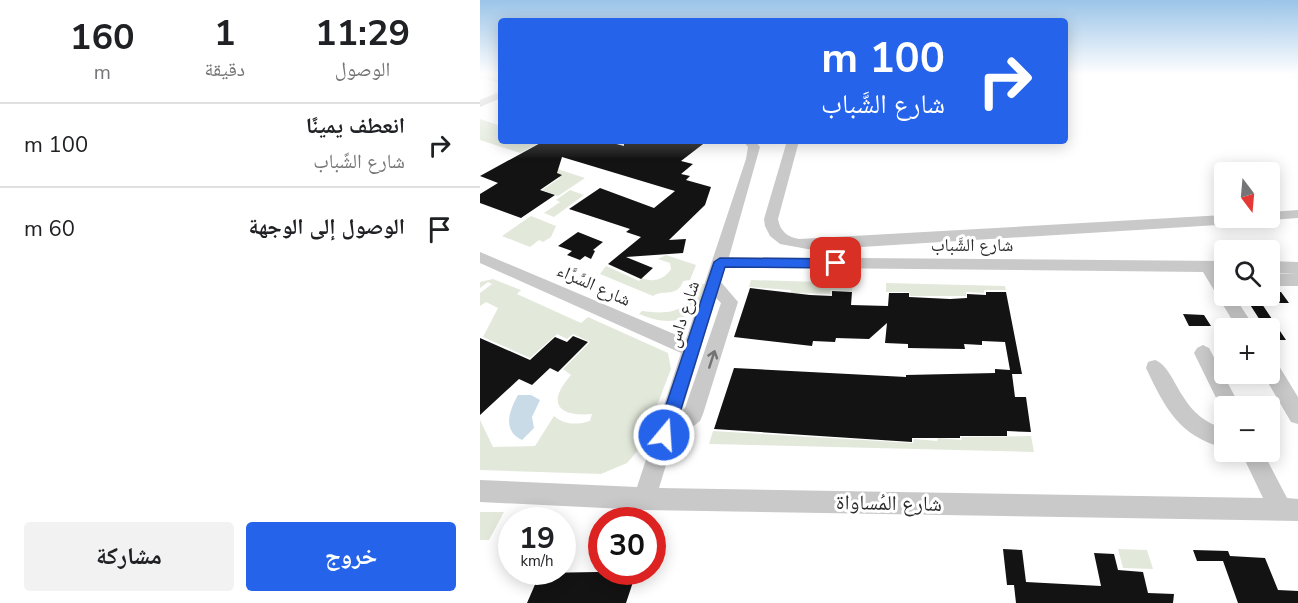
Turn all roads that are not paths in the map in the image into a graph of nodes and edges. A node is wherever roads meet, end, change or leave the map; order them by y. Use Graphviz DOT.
graph roads {
  1 [pos="752,144"];
  2 [pos="792,144"];
  3 [pos="1298,214"];
  4 [pos="1280,215"];
  5 [pos="1214,220"];
  6 [pos="720,262"];
  7 [pos="484,263"];
  8 [pos="1214,267"];
  9 [pos="1280,267"];
  10 [pos="1298,267"];
  11 [pos="1280,280"];
  12 [pos="1298,280"];
  13 [pos="713,284"];
  14 [pos="692,351"];
  15 [pos="1203,354"];
  16 [pos="1155,368"];
  17 [pos="1279,384"];
  18 [pos="1225,396"];
  19 [pos="1298,415"];
  20 [pos="664,435"];
  21 [pos="1214,437"];
  22 [pos="1259,462"];
  23 [pos="480,491"];
  24 [pos="644,498"];
  25 [pos="1290,510"];
  1 -- 6 [label="street, شارع داس"];
  2 -- 5 [label="street"];
  3 -- 4 [label="street"];
  6 -- 8 [label="street, شارع الشَّباب"];
  6 -- 13 [label="street, شارع داس"];
  7 -- 14 [label="street, شارع السَّرَّاء"];
  9 -- 10 [label="street"];
  11 -- 12 [label="street"];
  13 -- 14 [label="street, شارع داس"];
  20 -- 13 [label="street, one-way"];
  14 -- 20 [label="street, شارع داس"];
  15 -- 18 [label="street"];
  16 -- 21 [label="street"];
  17 -- 19 [label="street"];
  20 -- 24 [label="street, شارع داس"];
  22 -- 25 [label="street"];
  23 -- 24 [label="street, شارع المُساواة"];
  24 -- 25 [label="street, شارع المُساواة"];
}
